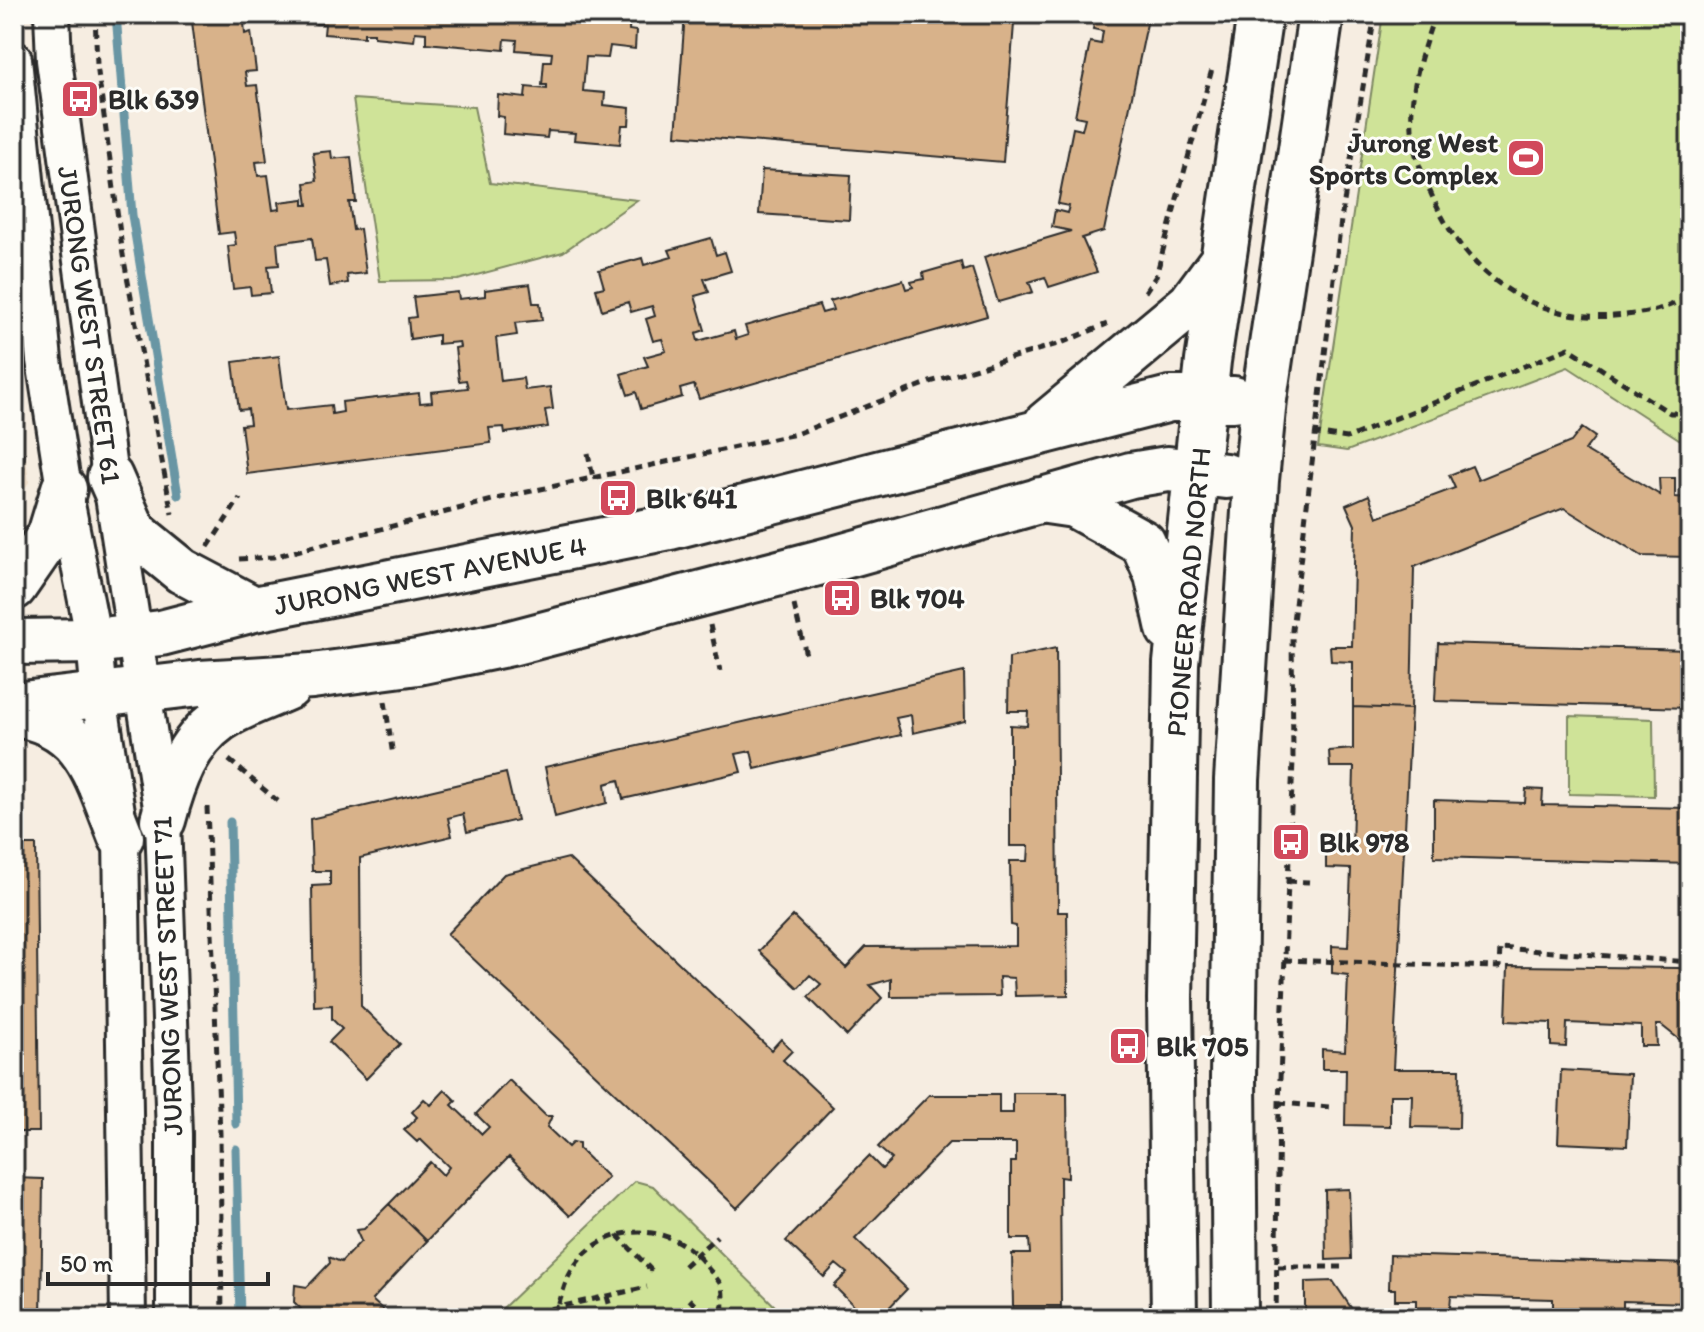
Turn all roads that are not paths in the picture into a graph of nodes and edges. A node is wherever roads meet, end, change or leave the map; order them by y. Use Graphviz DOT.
graph roads {
  1 [pos="52,14"];
  2 [pos="1260,14"];
  3 [pos="1321,14"];
  4 [pos="14,59"];
  5 [pos="1225,258"];
  6 [pos="1205,399"];
  7 [pos="1264,399"];
  8 [pos="1035,433"];
  9 [pos="1199,473"];
  10 [pos="110,477"];
  11 [pos="1256,480"];
  12 [pos="64,489"];
  13 [pos="1040,500"];
  14 [pos="14,587"];
  15 [pos="254,609"];
  16 [pos="115,638"];
  17 [pos="14,642"];
  18 [pos="1176,663"];
  19 [pos="312,676"];
  20 [pos="144,691"];
  21 [pos="99,697"];
  22 [pos="14,705"];
  23 [pos="14,714"];
  24 [pos="163,820"];
  25 [pos="121,837"];
  26 [pos="128,1318"];
  27 [pos="174,1318"];
  28 [pos="1174,1318"];
  29 [pos="1235,1318"];
  1 -- 10 [label="street, JURONG WEST STREET 61"];
  2 -- 5 [label="main road, PIONEER ROAD NORTH"];
  3 -- 7 [label="main road, PIONEER ROAD NORTH"];
  4 -- 12 [label="street, JURONG WEST STREET 61"];
  5 -- 6 [label="main road, PIONEER ROAD NORTH"];
  5 -- 8 [label="main road"];
  6 -- 7 [label="main road, JURONG WEST AVENUE 4"];
  6 -- 8 [label="main road, JURONG WEST AVENUE 4"];
  6 -- 9 [label="main road, PIONEER ROAD NORTH"];
  7 -- 11 [label="main road, PIONEER ROAD NORTH"];
  8 -- 15 [label="main road, JURONG WEST AVENUE 4"];
  9 -- 11 [label="main road"];
  9 -- 13 [label="main road"];
  9 -- 18 [label="main road, PIONEER ROAD NORTH"];
  10 -- 15 [label="main road"];
  10 -- 16 [label="street, JURONG WEST STREET 61"];
  11 -- 29 [label="main road, PIONEER ROAD NORTH"];
  12 -- 14 [label="main road"];
  12 -- 16 [label="street, JURONG WEST STREET 61"];
  13 -- 18 [label="main road"];
  13 -- 19 [label="main road"];
  15 -- 16 [label="main road, JURONG WEST AVENUE 4"];
  16 -- 17 [label="main road, JURONG WEST AVENUE 4"];
  16 -- 20 [label="street, JURONG WEST STREET 71"];
  16 -- 21 [label="street, JURONG WEST STREET 71"];
  18 -- 28 [label="main road, PIONEER ROAD NORTH"];
  19 -- 20 [label="main road"];
  19 -- 24 [label="main road"];
  20 -- 21 [label="main road"];
  20 -- 24 [label="street, JURONG WEST STREET 71"];
  21 -- 22 [label="main road"];
  21 -- 25 [label="street, JURONG WEST STREET 71"];
  23 -- 25 [label="main road"];
  24 -- 27 [label="street, JURONG WEST STREET 71"];
  25 -- 26 [label="street, JURONG WEST STREET 71"];
}
